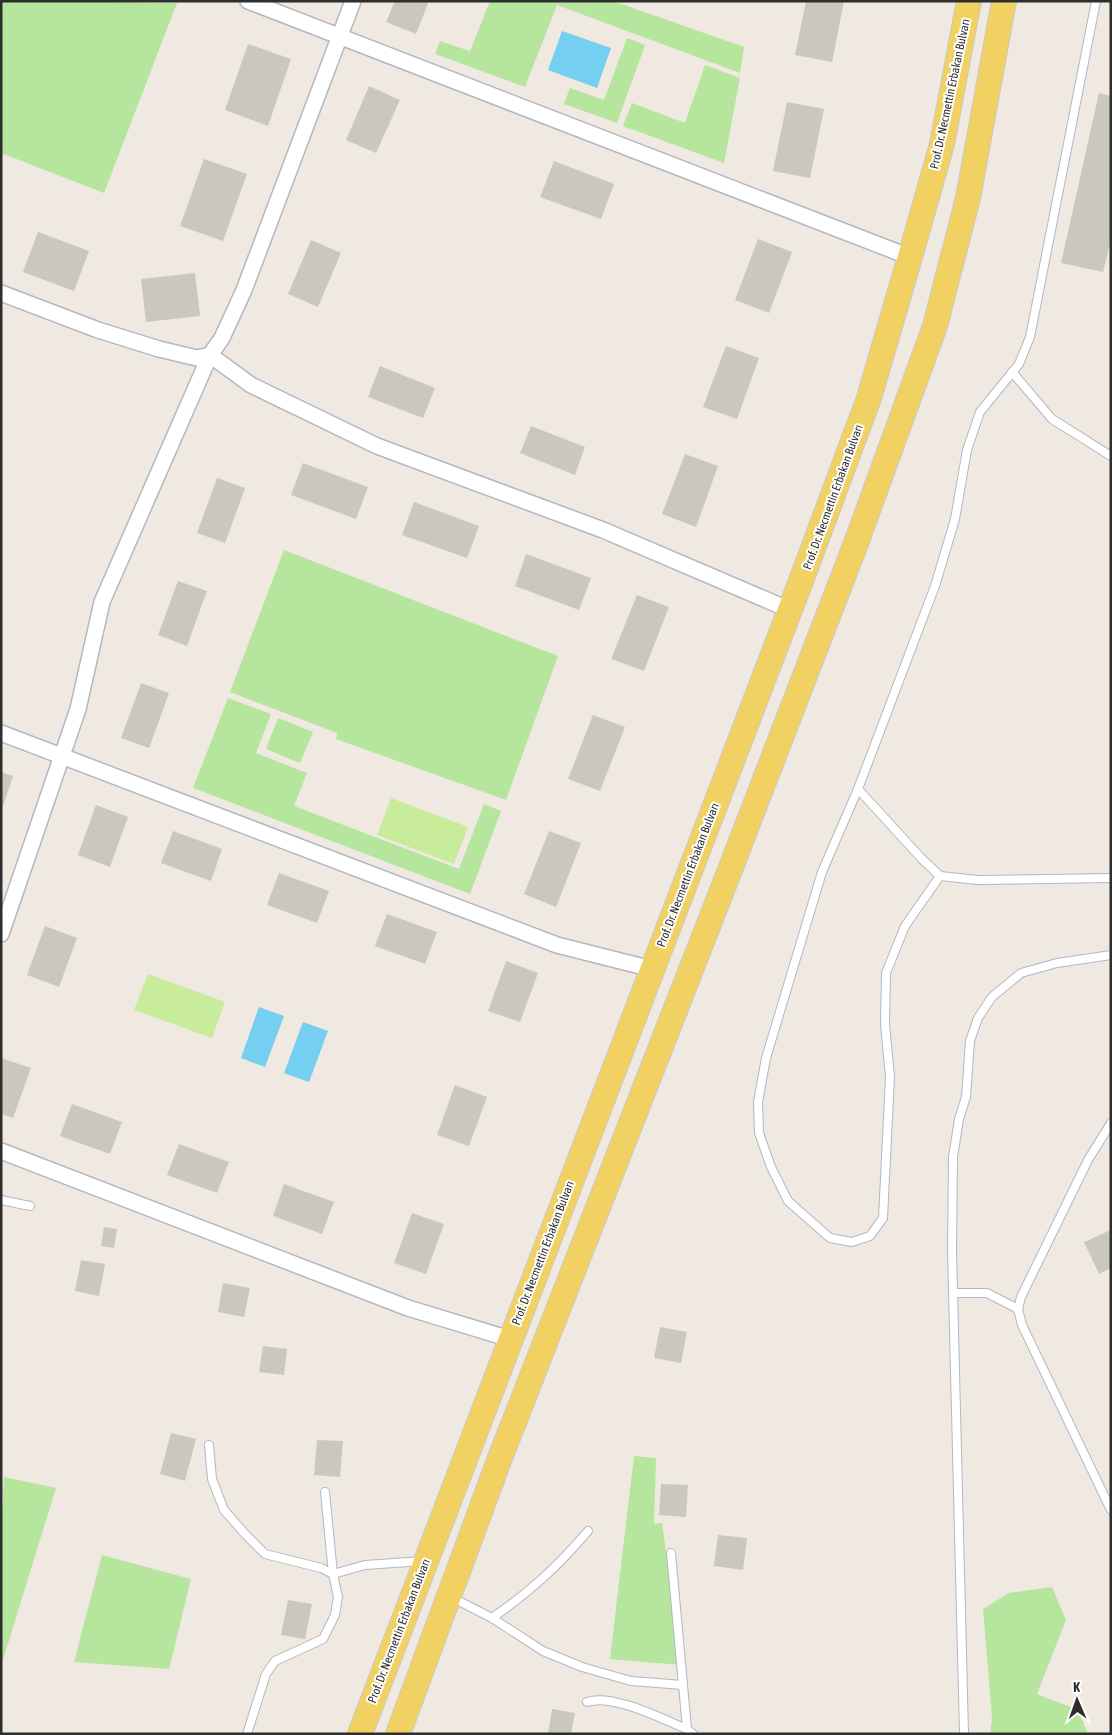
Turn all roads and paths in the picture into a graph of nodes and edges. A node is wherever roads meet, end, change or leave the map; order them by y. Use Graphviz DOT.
graph roads {
  1 [pos="248,1"];
  2 [pos="353,1"];
  3 [pos="970,1"];
  4 [pos="1004,1"];
  5 [pos="1096,1"];
  6 [pos="340,36"];
  7 [pos="910,257"];
  8 [pos="1,292"];
  9 [pos="210,355"];
  10 [pos="1012,372"];
  11 [pos="1111,456"];
  12 [pos="790,610"];
  13 [pos="1,732"];
  14 [pos="64,755"];
  15 [pos="858,789"];
  16 [pos="940,876"];
  17 [pos="1111,878"];
  18 [pos="1,934"];
  19 [pos="1111,955"];
  20 [pos="652,969"];
  21 [pos="1111,1123"];
  22 [pos="1,1151"];
  23 [pos="1,1200"];
  24 [pos="30,1206"];
  25 [pos="953,1293"];
  26 [pos="1018,1309"];
  27 [pos="510,1339"];
  28 [pos="209,1444"];
  29 [pos="325,1492"];
  30 [pos="1111,1510"];
  31 [pos="588,1531"];
  32 [pos="671,1553"];
  33 [pos="426,1561"];
  34 [pos="334,1574"];
  35 [pos="449,1596"];
  36 [pos="492,1618"];
  37 [pos="683,1684"];
  38 [pos="587,1702"];
  39 [pos="690,1731"];
  40 [pos="247,1734"];
  41 [pos="360,1734"];
  42 [pos="398,1734"];
  43 [pos="964,1734"];
  1 -- 6 [label="street"];
  2 -- 6 [label="street"];
  3 -- 7 [label="main road, Prof. Dr. Necmettin Erbakan Bulvarı"];
  4 -- 35 [label="main road"];
  5 -- 10 [label="lane"];
  6 -- 7 [label="street"];
  6 -- 9 [label="street"];
  7 -- 12 [label="main road, Prof. Dr. Necmettin Erbakan Bulvarı"];
  8 -- 9 [label="street"];
  9 -- 12 [label="street"];
  9 -- 14 [label="street"];
  10 -- 11 [label="lane"];
  10 -- 15 [label="lane"];
  12 -- 20 [label="main road, Prof. Dr. Necmettin Erbakan Bulvarı"];
  13 -- 14 [label="street"];
  14 -- 18 [label="street"];
  14 -- 20 [label="street"];
  15 -- 16 [label="lane"];
  15 -- 16 [label="lane"];
  16 -- 17 [label="lane"];
  19 -- 25 [label="lane"];
  20 -- 27 [label="main road, Prof. Dr. Necmettin Erbakan Bulvarı"];
  21 -- 26 [label="lane"];
  22 -- 27 [label="street"];
  23 -- 24 [label="lane"];
  25 -- 26 [label="lane"];
  25 -- 43 [label="lane"];
  26 -- 30 [label="lane"];
  27 -- 33 [label="main road, Prof. Dr. Necmettin Erbakan Bulvarı"];
  28 -- 34 [label="lane"];
  29 -- 34 [label="lane"];
  31 -- 36 [label="lane"];
  32 -- 37 [label="lane"];
  33 -- 34 [label="lane"];
  33 -- 41 [label="main road, Prof. Dr. Necmettin Erbakan Bulvarı"];
  34 -- 40 [label="lane"];
  35 -- 36 [label="lane"];
  35 -- 42 [label="main road"];
  36 -- 37 [label="lane"];
  37 -- 39 [label="lane"];
  38 -- 39 [label="lane"];
}
